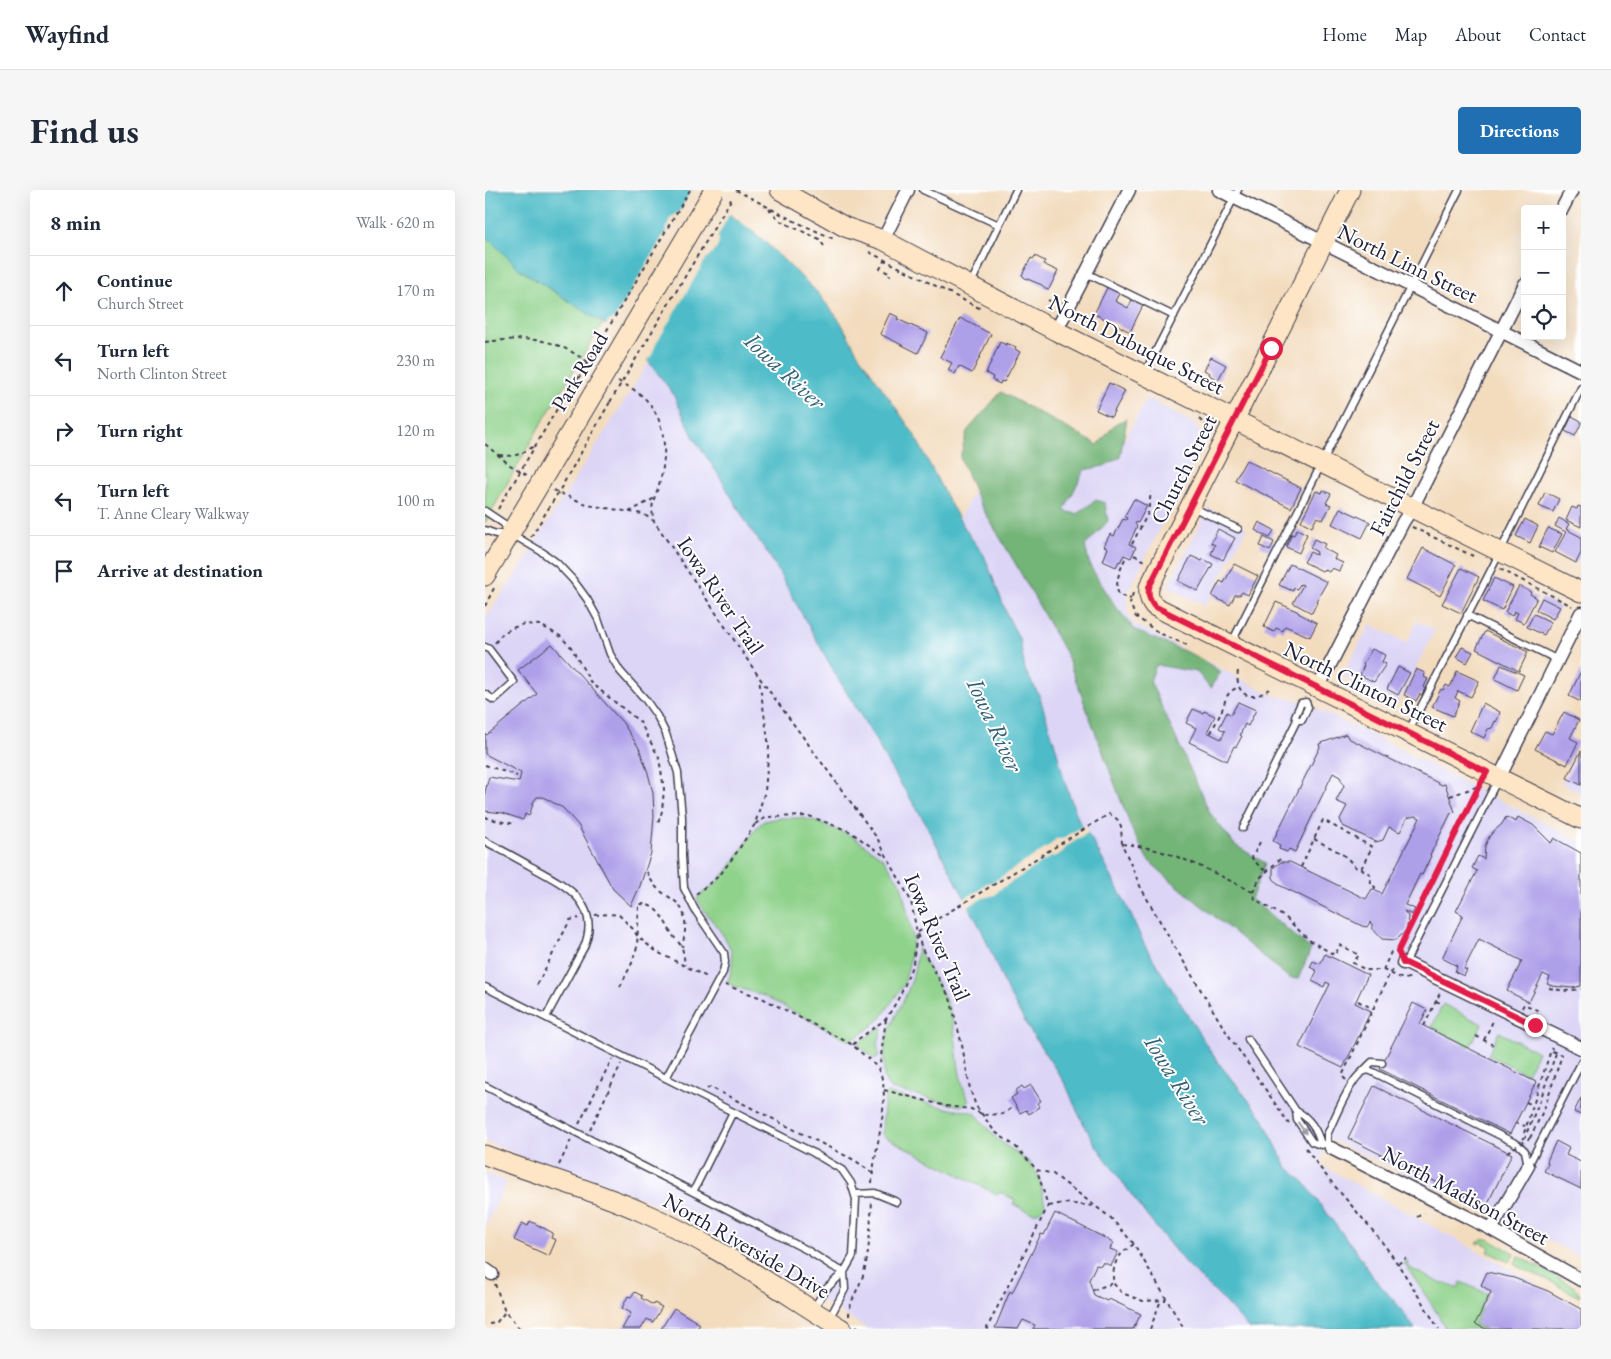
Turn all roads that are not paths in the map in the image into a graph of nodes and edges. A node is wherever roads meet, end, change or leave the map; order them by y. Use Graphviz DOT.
graph roads {
  1 [pos="715,190"];
  2 [pos="780,190"];
  3 [pos="908,190"];
  4 [pos="923,190"];
  5 [pos="1016,190"];
  6 [pos="1129,190"];
  7 [pos="1219,190"];
  8 [pos="1350,190"];
  9 [pos="1459,190"];
  10 [pos="1572,190"];
  11 [pos="1236,194"];
  12 [pos="1564,205"];
  13 [pos="999,225"];
  14 [pos="1323,243"];
  15 [pos="876,246"];
  16 [pos="1086,273"];
  17 [pos="970,285"];
  18 [pos="1411,286"];
  19 [pos="1521,292"];
  20 [pos="1174,316"];
  21 [pos="1057,331"];
  22 [pos="1501,331"];
  23 [pos="1581,371"];
  24 [pos="1144,374"];
  25 [pos="1581,388"];
  26 [pos="1235,420"];
  27 [pos="1322,463"];
  28 [pos="1191,506"];
  29 [pos="1412,508"];
  30 [pos="485,511"];
  31 [pos="1237,529"];
  32 [pos="485,530"];
  33 [pos="510,533"];
  34 [pos="1499,552"];
  35 [pos="485,576"];
  36 [pos="1151,582"];
  37 [pos="1581,592"];
  38 [pos="1581,613"];
  39 [pos="1467,615"];
  40 [pos="1231,645"];
  41 [pos="487,648"];
  42 [pos="1558,660"];
  43 [pos="1313,692"];
  44 [pos="485,694"];
  45 [pos="1407,733"];
  46 [pos="1488,779"];
  47 [pos="1581,819"];
  48 [pos="1243,828"];
  49 [pos="485,841"];
  50 [pos="1402,959"];
  51 [pos="485,987"];
  52 [pos="546,1017"];
  53 [pos="1248,1040"];
  54 [pos="1581,1048"];
  55 [pos="1381,1063"];
  56 [pos="1581,1063"];
  57 [pos="1358,1075"];
  58 [pos="666,1078"];
  59 [pos="485,1086"];
  60 [pos="733,1112"];
  61 [pos="1327,1146"];
  62 [pos="485,1155"];
  63 [pos="1528,1166"];
  64 [pos="693,1192"];
  65 [pos="855,1194"];
  66 [pos="897,1202"];
  67 [pos="1491,1229"];
  68 [pos="844,1272"];
  69 [pos="1581,1280"];
  70 [pos="812,1310"];
  71 [pos="840,1322"];
  1 -- 33 [label="main road, Park Road, bridge"];
  2 -- 15 [label="main road, North Dubuque Street"];
  3 -- 15 [label="street"];
  4 -- 13 [label="lane"];
  5 -- 13 [label="lane"];
  6 -- 16 [label="street"];
  7 -- 11 [label="street, North Linn Street"];
  8 -- 14 [label="main road, Church Street"];
  9 -- 18 [label="lane"];
  10 -- 12 [label="street"];
  11 -- 14 [label="street, North Linn Street"];
  11 -- 20 [label="lane"];
  13 -- 17 [label="lane"];
  14 -- 18 [label="street, North Linn Street"];
  14 -- 26 [label="main road, Church Street"];
  15 -- 17 [label="main road, North Dubuque Street"];
  16 -- 20 [label="lane"];
  16 -- 21 [label="street"];
  17 -- 21 [label="main road, North Dubuque Street"];
  18 -- 22 [label="street, North Linn Street"];
  18 -- 27 [label="lane"];
  19 -- 22 [label="street, Fairchild Street"];
  20 -- 24 [label="lane"];
  21 -- 24 [label="main road, North Dubuque Street"];
  22 -- 23 [label="street, North Linn Street"];
  22 -- 29 [label="street, Fairchild Street"];
  24 -- 26 [label="main road, North Dubuque Street"];
  25 -- 34 [label="lane"];
  26 -- 27 [label="main road, North Dubuque Street"];
  26 -- 28 [label="main road, Church Street"];
  27 -- 29 [label="main road, North Dubuque Street"];
  27 -- 40 [label="lane"];
  28 -- 31 [label="lane"];
  28 -- 36 [label="main road, Church Street"];
  29 -- 34 [label="main road, North Dubuque Street"];
  29 -- 43 [label="street, Fairchild Street"];
  30 -- 33 [label="lane"];
  32 -- 33 [label="lane"];
  33 -- 35 [label="main road, Park Road"];
  33 -- 58 [label="lane"];
  34 -- 37 [label="main road, North Dubuque Street"];
  34 -- 39 [label="lane"];
  36 -- 40 [label="main road, North Clinton Street"];
  38 -- 42 [label="street"];
  39 -- 42 [label="lane"];
  39 -- 45 [label="lane"];
  40 -- 43 [label="main road, North Clinton Street"];
  41 -- 44 [label="lane"];
  42 -- 46 [label="street"];
  43 -- 45 [label="main road, North Clinton Street"];
  43 -- 48 [label="lane"];
  45 -- 46 [label="main road, North Clinton Street"];
  46 -- 47 [label="main road, North Clinton Street"];
  46 -- 50 [label="lane"];
  49 -- 52 [label="lane"];
  50 -- 54 [label="street"];
  51 -- 52 [label="lane"];
  52 -- 58 [label="lane"];
  53 -- 61 [label="lane"];
  55 -- 57 [label="lane"];
  56 -- 63 [label="lane"];
  57 -- 61 [label="lane"];
  57 -- 63 [label="lane"];
  58 -- 60 [label="lane"];
  59 -- 64 [label="lane"];
  60 -- 64 [label="lane"];
  60 -- 65 [label="lane"];
  61 -- 67 [label="street, North Madison Street"];
  62 -- 70 [label="main road, North Riverside Drive"];
  63 -- 67 [label="street"];
  64 -- 68 [label="lane"];
  65 -- 66 [label="lane"];
  65 -- 68 [label="lane"];
  67 -- 69 [label="street, North Madison Street"];
  68 -- 70 [label="lane"];
  68 -- 71 [label="lane"];
  70 -- 71 [label="main road, North Riverside Drive"];
}
